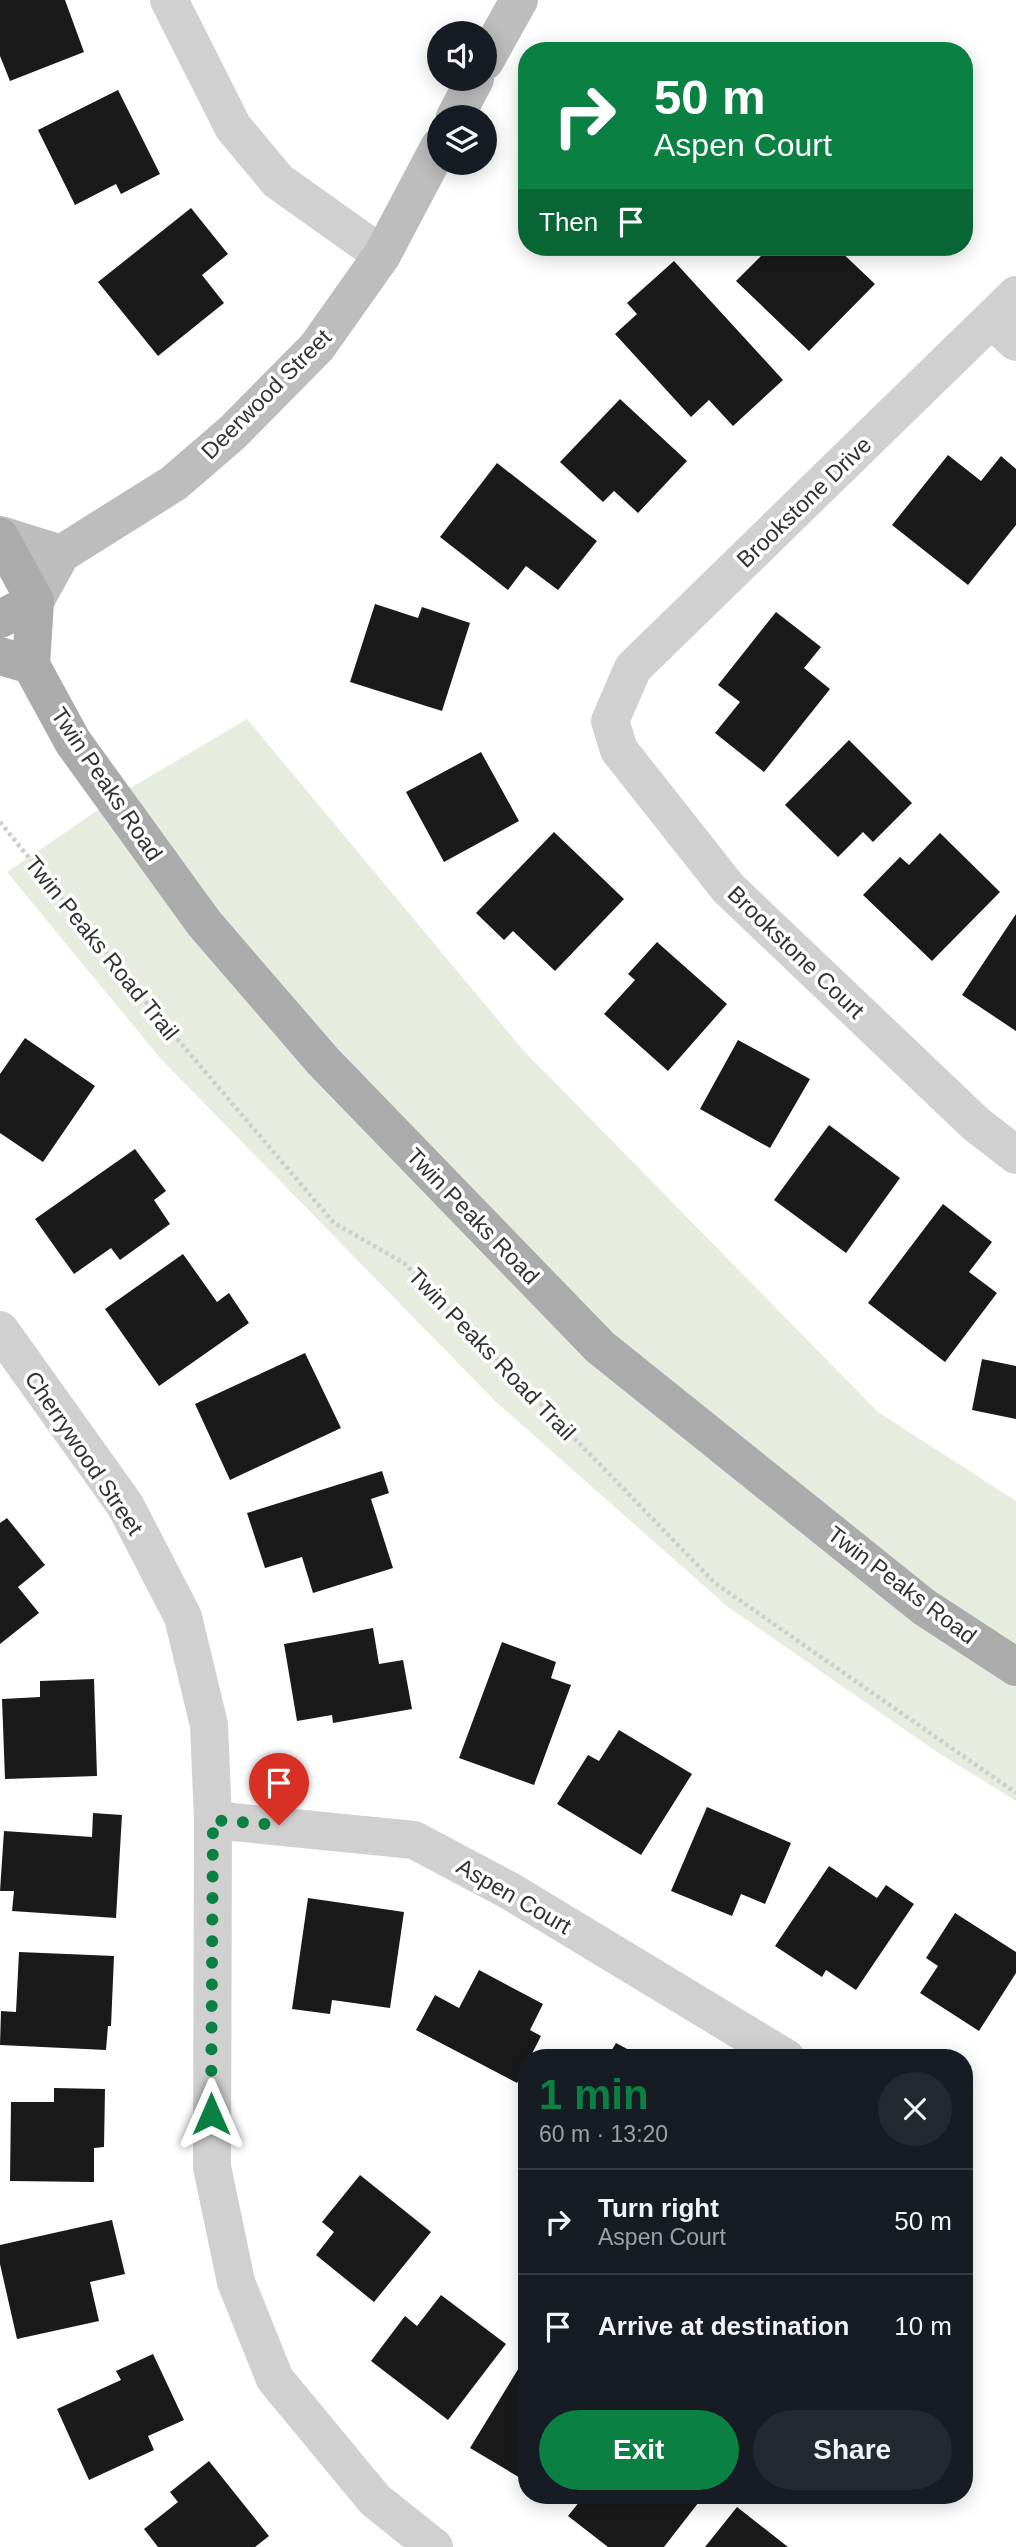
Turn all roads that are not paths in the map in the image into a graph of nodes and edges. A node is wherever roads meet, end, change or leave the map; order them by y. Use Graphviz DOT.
graph roads {
  1 [pos="169,0"];
  2 [pos="519,0"];
  3 [pos="497,39"];
  4 [pos="427,170"];
  5 [pos="382,255"];
  6 [pos="1008,319"];
  7 [pos="0,536"];
  8 [pos="61,554"];
  9 [pos="35,601"];
  10 [pos="0,619"];
  11 [pos="15,661"];
  12 [pos="610,721"];
  13 [pos="1016,1155"];
  14 [pos="0,1330"];
  15 [pos="1016,1667"];
  16 [pos="213,1820"];
  17 [pos="771,2049"];
  18 [pos="435,2547"];
  1 -- 5 [label="street"];
  2 -- 3 [label="street"];
  4 -- 5 [label="street, Deerwood Street"];
  5 -- 8 [label="street, Deerwood Street"];
  6 -- 12 [label="street, Brookstone Drive"];
  7 -- 8 [label="street"];
  7 -- 9 [label="main road"];
  8 -- 9 [label="street, Deerwood Street"];
  9 -- 10 [label="main road"];
  9 -- 11 [label="main road, Twin Peaks Road"];
  11 -- 15 [label="main road, Twin Peaks Road"];
  12 -- 13 [label="street, Brookstone Court"];
  14 -- 16 [label="street, Cherrywood Street"];
  16 -- 17 [label="street, Aspen Court"];
  16 -- 18 [label="street, Cherrywood Street"];
}
